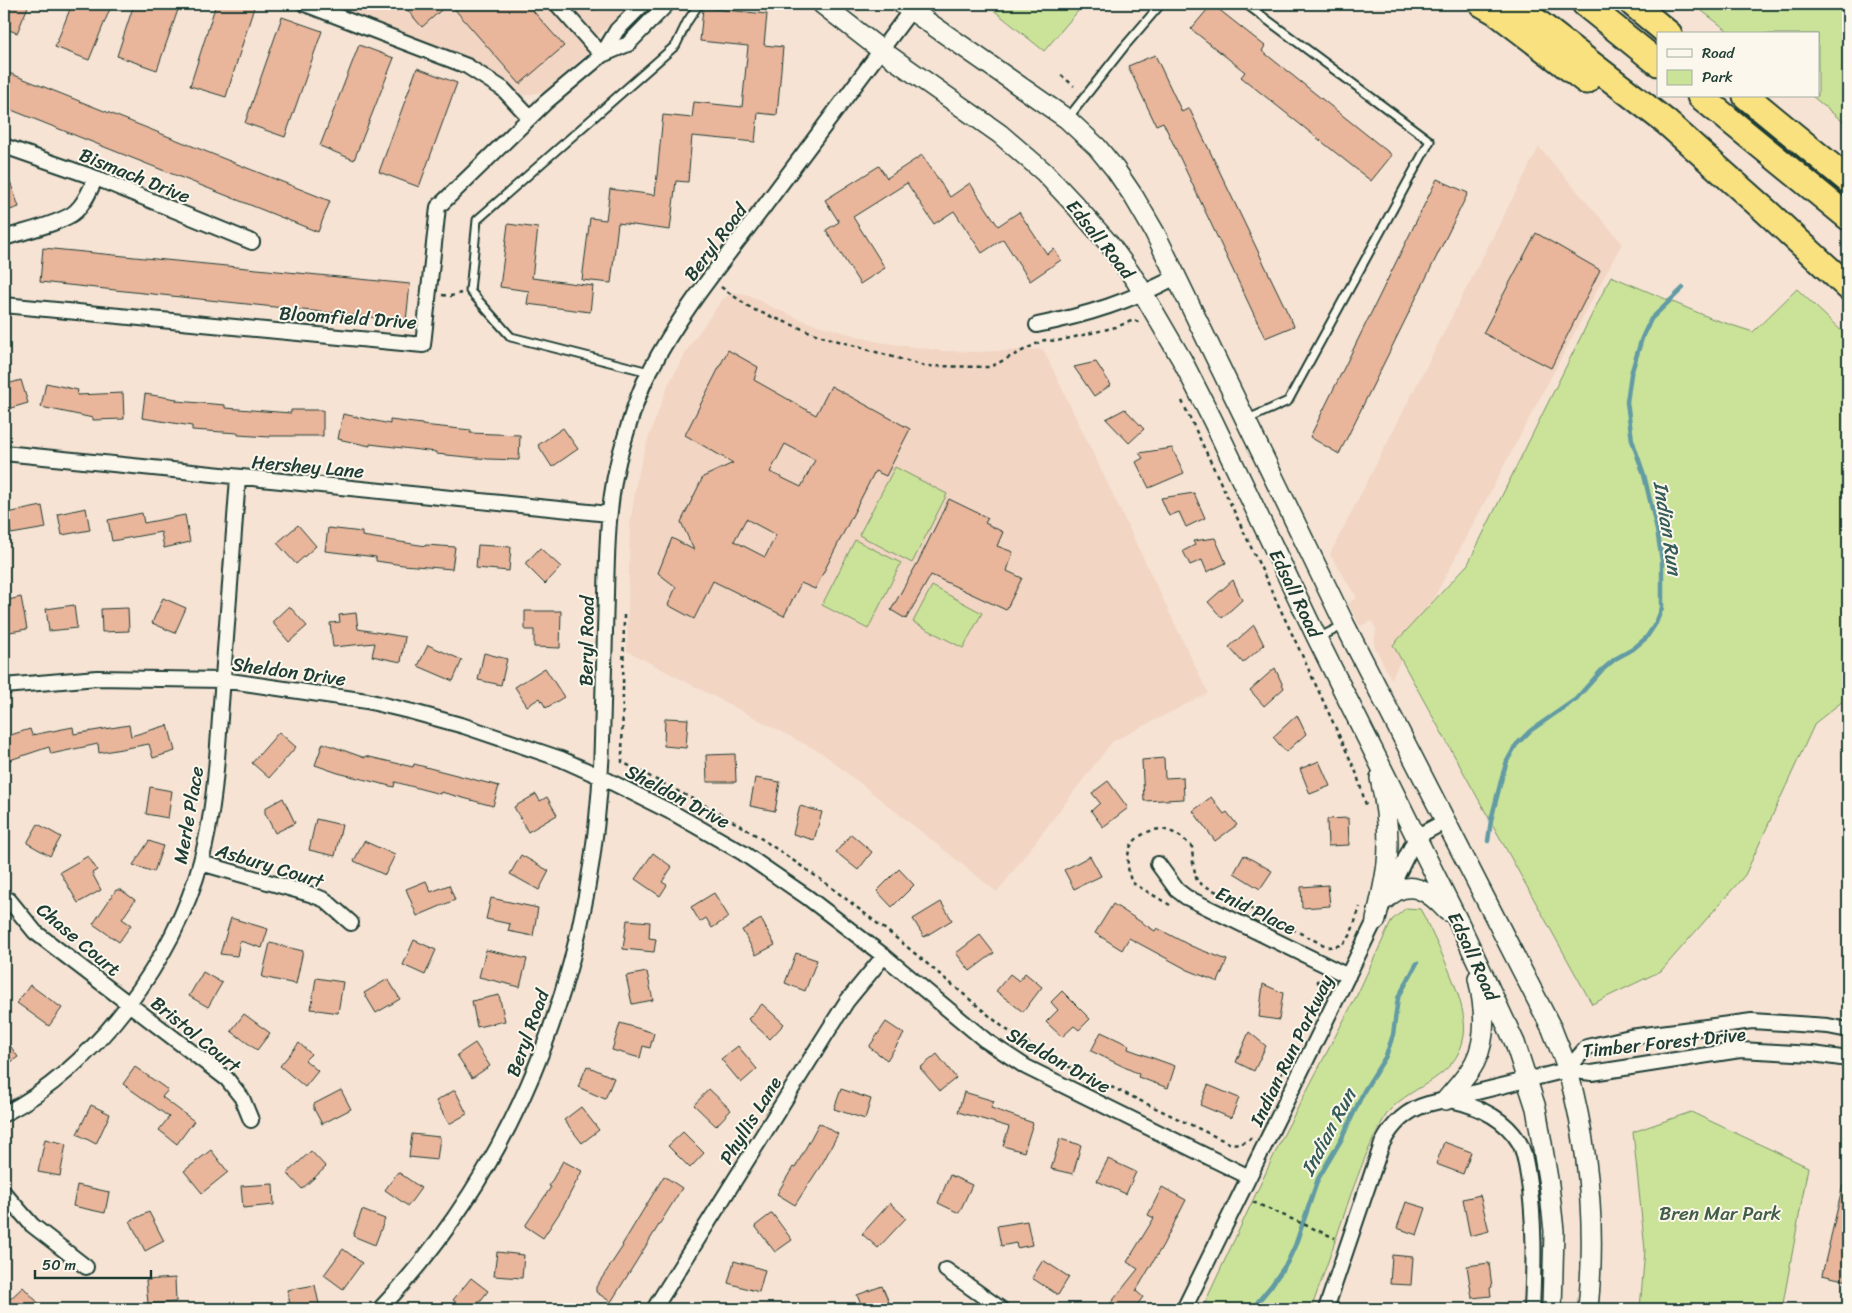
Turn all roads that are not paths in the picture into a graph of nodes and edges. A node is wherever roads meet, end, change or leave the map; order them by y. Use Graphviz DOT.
graph roads {
  1 [pos="305,4"];
  2 [pos="558,4"];
  3 [pos="585,4"];
  4 [pos="595,4"];
  5 [pos="643,4"];
  6 [pos="667,4"];
  7 [pos="699,4"];
  8 [pos="822,4"];
  9 [pos="1162,4"];
  10 [pos="1246,4"];
  11 [pos="1482,4"];
  12 [pos="1514,4"];
  13 [pos="1585,4"];
  14 [pos="1632,4"];
  15 [pos="906,7"];
  16 [pos="1667,32"];
  17 [pos="881,50"];
  18 [pos="602,55"];
  19 [pos="1657,62"];
  20 [pos="1702,98"];
  21 [pos="1748,98"];
  22 [pos="1639,101"];
  23 [pos="530,118"];
  24 [pos="1067,119"];
  25 [pos="4,146"];
  26 [pos="96,178"];
  27 [pos="1848,180"];
  28 [pos="1848,217"];
  29 [pos="4,238"];
  30 [pos="252,242"];
  31 [pos="1176,277"];
  32 [pos="1848,287"];
  33 [pos="1143,294"];
  34 [pos="4,305"];
  35 [pos="1037,325"];
  36 [pos="649,372"];
  37 [pos="1245,420"];
  38 [pos="4,453"];
  39 [pos="238,478"];
  40 [pos="609,514"];
  41 [pos="1345,625"];
  42 [pos="1317,638"];
  43 [pos="223,680"];
  44 [pos="4,686"];
  45 [pos="1370,746"];
  46 [pos="601,777"];
  47 [pos="1446,821"];
  48 [pos="1416,836"];
  49 [pos="201,863"];
  50 [pos="1158,864"];
  51 [pos="1386,899"];
  52 [pos="9,900"];
  53 [pos="1376,920"];
  54 [pos="351,923"];
  55 [pos="1461,926"];
  56 [pos="1471,947"];
  57 [pos="884,956"];
  58 [pos="1348,976"];
  59 [pos="129,1004"];
  60 [pos="1848,1030"];
  61 [pos="1848,1059"];
  62 [pos="1567,1070"];
  63 [pos="1528,1079"];
  64 [pos="1446,1100"];
  65 [pos="4,1114"];
  66 [pos="251,1120"];
  67 [pos="1249,1177"];
  68 [pos="4,1192"];
  69 [pos="86,1267"];
  70 [pos="946,1270"];
  71 [pos="380,1309"];
  72 [pos="654,1309"];
  73 [pos="1001,1309"];
  74 [pos="1184,1309"];
  75 [pos="1326,1309"];
  76 [pos="1532,1309"];
  77 [pos="1552,1309"];
  78 [pos="1588,1309"];
  1 -- 23 [label="street"];
  2 -- 18 [label="street"];
  3 -- 4 [label="lane"];
  5 -- 18 [label="street, Bloomfield Drive"];
  6 -- 18 [label="street, Bloomfield Drive"];
  7 -- 36 [label="lane"];
  8 -- 17 [label="main road, Edsall Road"];
  9 -- 24 [label="lane"];
  10 -- 37 [label="lane"];
  11 -- 22 [label="highway"];
  12 -- 22 [label="highway"];
  13 -- 19 [label="highway"];
  14 -- 16 [label="highway"];
  15 -- 17 [label="street, Beryl Road"];
  15 -- 24 [label="main road, Edsall Road"];
  17 -- 33 [label="main road, Edsall Road"];
  17 -- 36 [label="street, Beryl Road"];
  18 -- 23 [label="street, Bloomfield Drive"];
  20 -- 28 [label="highway"];
  21 -- 27 [label="highway"];
  22 -- 32 [label="highway"];
  23 -- 34 [label="street, Bloomfield Drive"];
  24 -- 31 [label="main road, Edsall Road"];
  25 -- 26 [label="street, Bismach Drive"];
  26 -- 29 [label="street"];
  26 -- 30 [label="street, Bismach Drive"];
  31 -- 33 [label="street"];
  31 -- 37 [label="main road, Edsall Road"];
  33 -- 35 [label="street"];
  33 -- 42 [label="main road, Edsall Road"];
  36 -- 40 [label="street, Beryl Road"];
  37 -- 41 [label="main road, Edsall Road"];
  38 -- 39 [label="street, Hershey Lane"];
  39 -- 40 [label="street, Hershey Lane"];
  39 -- 43 [label="street, Merle Place"];
  40 -- 46 [label="street, Beryl Road"];
  41 -- 42 [label="lane"];
  41 -- 47 [label="main road, Edsall Road"];
  42 -- 45 [label="main road, Edsall Road"];
  43 -- 44 [label="street, Sheldon Drive"];
  43 -- 46 [label="street, Sheldon Drive"];
  43 -- 49 [label="street, Merle Place"];
  45 -- 48 [label="main road, Edsall Road"];
  45 -- 53 [label="main road"];
  46 -- 57 [label="street, Sheldon Drive"];
  46 -- 71 [label="street, Beryl Road"];
  47 -- 48 [label="street"];
  47 -- 62 [label="main road, Edsall Road"];
  48 -- 51 [label="street, Indian Run Parkway"];
  48 -- 55 [label="main road, Edsall Road"];
  49 -- 54 [label="street, Asbury Court"];
  49 -- 59 [label="street, Merle Place"];
  50 -- 58 [label="street, Enid Place"];
  51 -- 53 [label="street, Indian Run Parkway"];
  51 -- 55 [label="main road"];
  52 -- 59 [label="street, Chase Court"];
  53 -- 58 [label="street, Indian Run Parkway"];
  55 -- 56 [label="main road, Edsall Road"];
  56 -- 63 [label="main road, Edsall Road"];
  56 -- 64 [label="main road"];
  57 -- 67 [label="street, Sheldon Drive"];
  57 -- 72 [label="street, Phyllis Lane"];
  58 -- 67 [label="street, Indian Run Parkway"];
  59 -- 65 [label="street, Merle Place"];
  59 -- 66 [label="street, Bristol Court"];
  60 -- 62 [label="street, Timber Forest Drive"];
  61 -- 62 [label="street, Timber Forest Drive"];
  62 -- 63 [label="street"];
  62 -- 78 [label="main road, Edsall Road"];
  63 -- 64 [label="street"];
  63 -- 77 [label="main road, Edsall Road"];
  64 -- 75 [label="street"];
  64 -- 76 [label="street"];
  67 -- 74 [label="street, Indian Run Parkway"];
  68 -- 69 [label="street"];
  70 -- 73 [label="street"];
}
